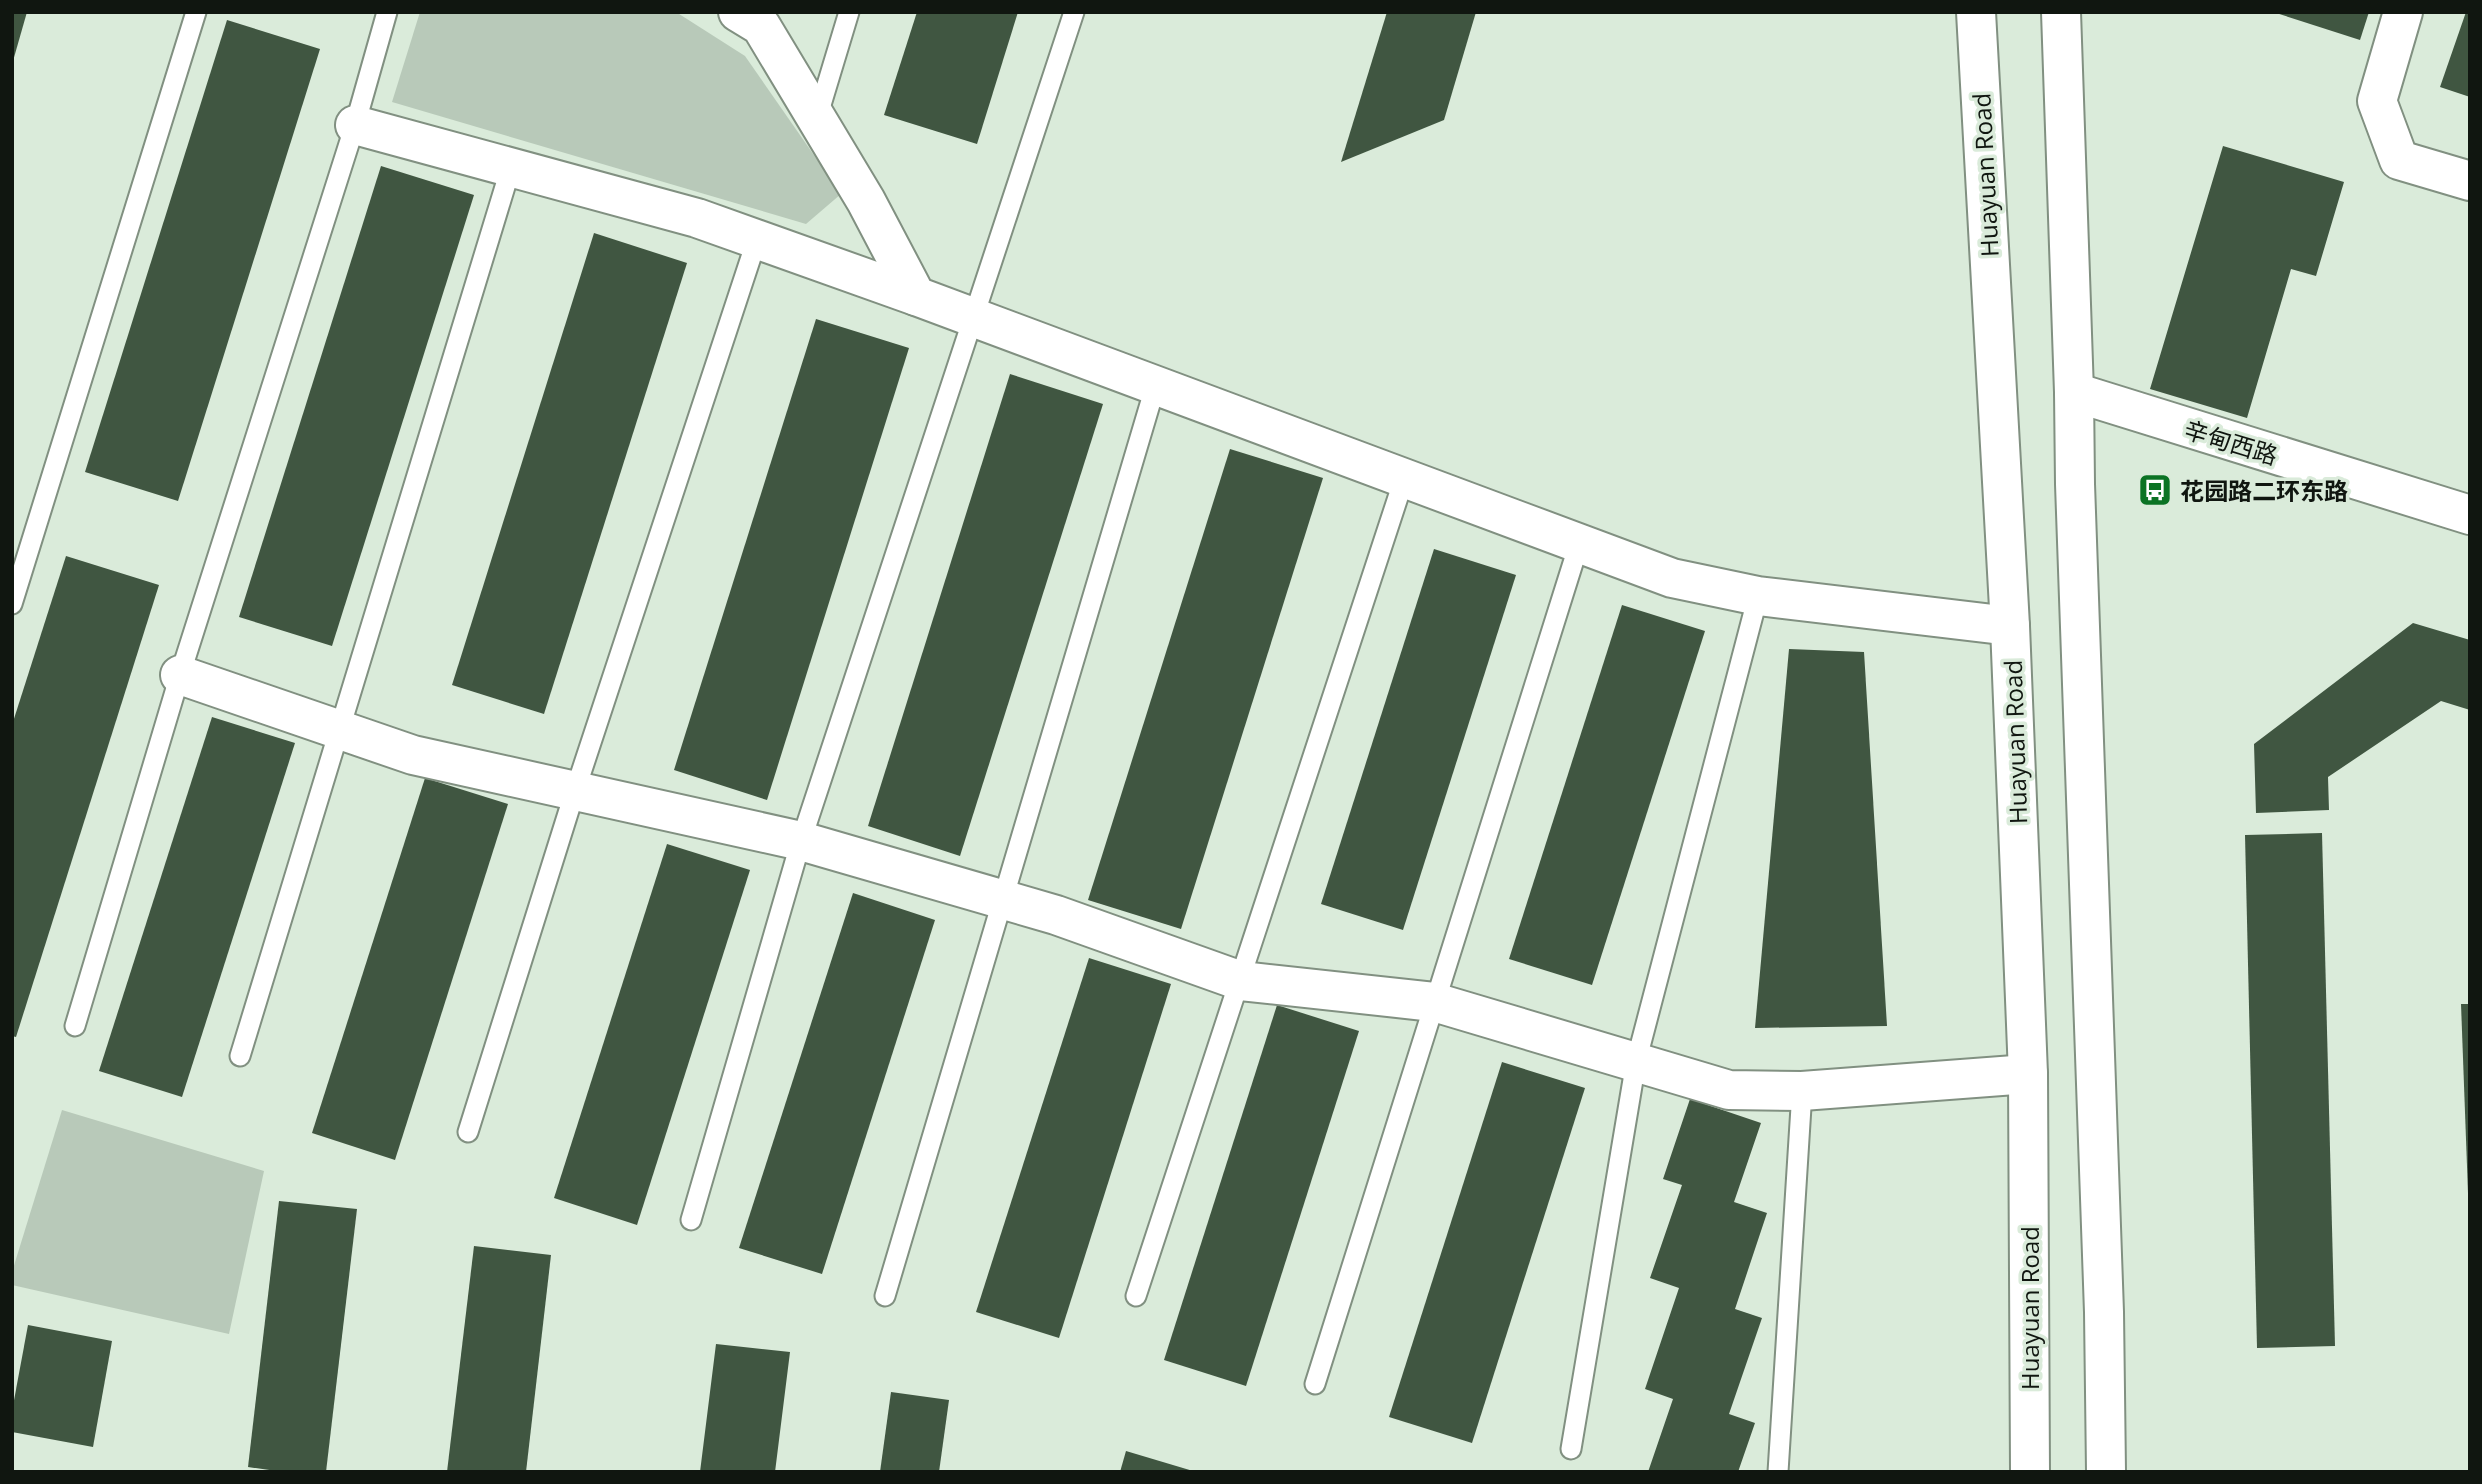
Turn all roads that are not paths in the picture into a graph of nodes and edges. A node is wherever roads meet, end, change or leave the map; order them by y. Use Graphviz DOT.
graph roads {
  1 [pos="195,12"];
  2 [pos="387,12"];
  3 [pos="738,12"];
  4 [pos="849,12"];
  5 [pos="1074,12"];
  6 [pos="1976,12"];
  7 [pos="2061,12"];
  8 [pos="2403,12"];
  9 [pos="816,120"];
  10 [pos="355,125"];
  11 [pos="511,167"];
  12 [pos="2470,181"];
  13 [pos="757,239"];
  14 [pos="916,296"];
  15 [pos="973,318"];
  16 [pos="1156,384"];
  17 [pos="2074,392"];
  18 [pos="1404,479"];
  19 [pos="2470,515"];
  20 [pos="1579,544"];
  21 [pos="1758,596"];
  22 [pos="12,604"];
  23 [pos="2010,626"];
  24 [pos="180,675"];
  25 [pos="338,729"];
  26 [pos="575,791"];
  27 [pos="801,841"];
  28 [pos="1003,900"];
  29 [pos="1241,981"];
  30 [pos="1434,1002"];
  31 [pos="75,1026"];
  32 [pos="240,1056"];
  33 [pos="1636,1062"];
  34 [pos="2028,1074"];
  35 [pos="1802,1091"];
  36 [pos="468,1132"];
  37 [pos="691,1220"];
  38 [pos="885,1296"];
  39 [pos="1136,1296"];
  40 [pos="1315,1384"];
  41 [pos="1572,1449"];
  42 [pos="1778,1472"];
  43 [pos="2030,1472"];
  44 [pos="2106,1472"];
  1 -- 22 [label="lane"];
  2 -- 10 [label="lane"];
  3 -- 9 [label="street"];
  4 -- 9 [label="lane"];
  5 -- 15 [label="lane"];
  6 -- 23 [label="street, Huayuan Road"];
  7 -- 17 [label="street"];
  8 -- 12 [label="street"];
  9 -- 14 [label="street"];
  10 -- 11 [label="street"];
  10 -- 24 [label="lane"];
  11 -- 13 [label="street"];
  11 -- 25 [label="lane"];
  13 -- 14 [label="street"];
  13 -- 26 [label="lane"];
  14 -- 15 [label="street"];
  15 -- 16 [label="street"];
  15 -- 27 [label="lane"];
  16 -- 18 [label="street"];
  16 -- 28 [label="lane"];
  17 -- 19 [label="street, 辛甸西路"];
  17 -- 44 [label="street"];
  18 -- 20 [label="street"];
  18 -- 29 [label="lane"];
  20 -- 21 [label="street"];
  20 -- 30 [label="lane"];
  21 -- 23 [label="street"];
  21 -- 33 [label="lane"];
  23 -- 34 [label="street, Huayuan Road"];
  24 -- 25 [label="street"];
  24 -- 31 [label="lane"];
  25 -- 26 [label="street"];
  25 -- 32 [label="lane"];
  26 -- 27 [label="street"];
  26 -- 36 [label="lane"];
  27 -- 28 [label="street"];
  27 -- 37 [label="lane"];
  28 -- 29 [label="street"];
  28 -- 38 [label="lane"];
  29 -- 30 [label="street"];
  29 -- 39 [label="lane"];
  30 -- 33 [label="street"];
  30 -- 40 [label="lane"];
  33 -- 35 [label="street"];
  33 -- 41 [label="lane"];
  34 -- 35 [label="street"];
  34 -- 43 [label="street, Huayuan Road"];
  35 -- 42 [label="lane"];
}
